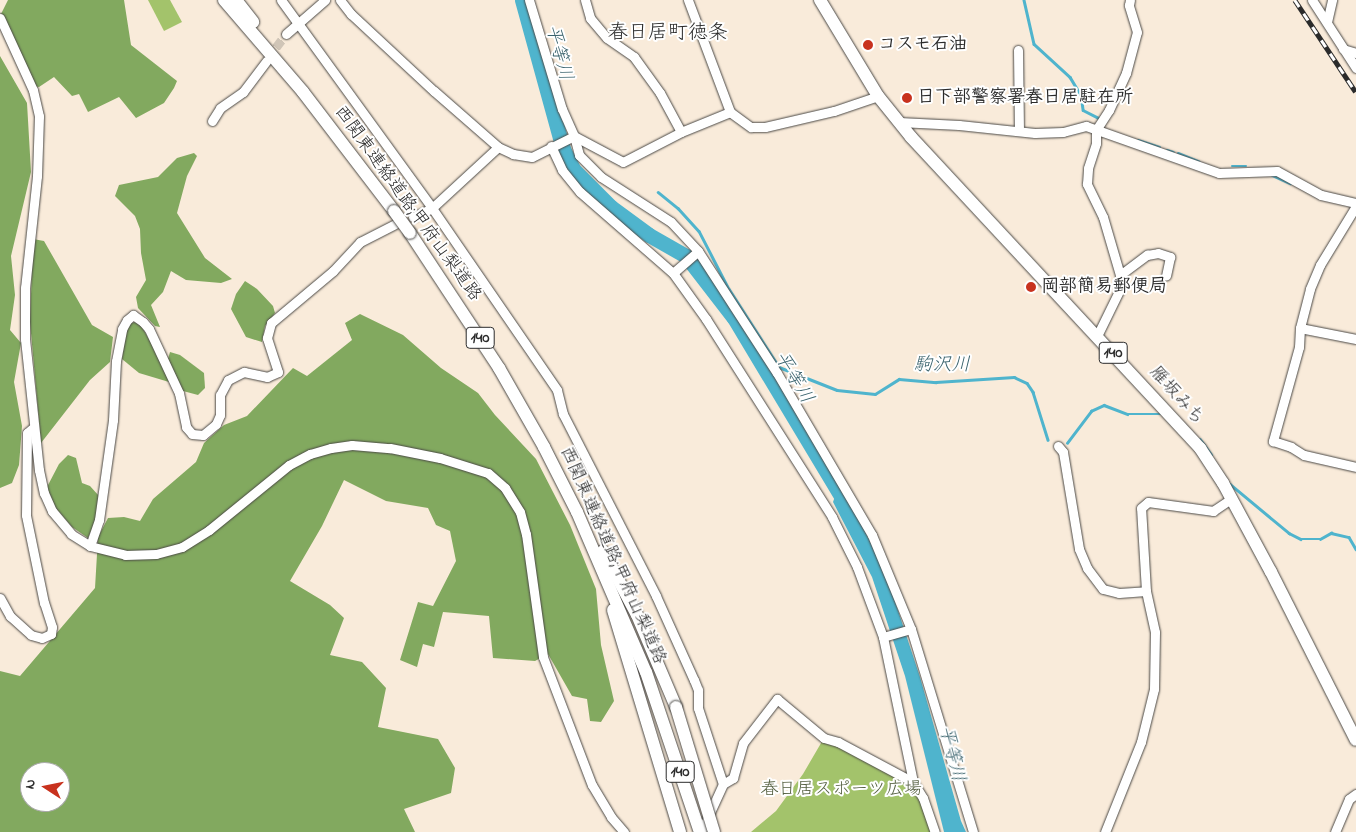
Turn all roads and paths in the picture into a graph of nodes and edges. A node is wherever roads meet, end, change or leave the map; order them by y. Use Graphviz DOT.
graph roads {
  1 [pos="214,0"];
  2 [pos="224,0"];
  3 [pos="236,0"];
  4 [pos="281,0"];
  5 [pos="325,0"];
  6 [pos="340,0"];
  7 [pos="529,0"];
  8 [pos="585,0"];
  9 [pos="688,0"];
  10 [pos="820,0"];
  11 [pos="1130,0"];
  12 [pos="1312,0"];
  13 [pos="1332,0"];
  14 [pos="0,18"];
  15 [pos="299,22"];
  16 [pos="1327,22"];
  17 [pos="286,34"];
  18 [pos="1343,49"];
  19 [pos="1018,50"];
  20 [pos="1356,53"];
  21 [pos="267,55"];
  22 [pos="1356,68"];
  23 [pos="303,92"];
  24 [pos="878,96"];
  25 [pos="730,112"];
  26 [pos="212,122"];
  27 [pos="899,122"];
  28 [pos="1096,130"];
  29 [pos="1019,131"];
  30 [pos="681,132"];
  31 [pos="571,136"];
  32 [pos="551,146"];
  33 [pos="498,148"];
  34 [pos="1356,204"];
  35 [pos="432,208"];
  36 [pos="413,217"];
  37 [pos="394,218"];
  38 [pos="698,251"];
  39 [pos="672,273"];
  40 [pos="1120,276"];
  41 [pos="1166,276"];
  42 [pos="1300,328"];
  43 [pos="1097,336"];
  44 [pos="1356,339"];
  45 [pos="34,427"];
  46 [pos="1058,446"];
  47 [pos="544,447"];
  48 [pos="1356,467"];
  49 [pos="1232,498"];
  50 [pos="90,546"];
  51 [pos="599,560"];
  52 [pos="1146,591"];
  53 [pos="0,598"];
  54 [pos="912,629"];
  55 [pos="883,637"];
  56 [pos="1356,740"];
  57 [pos="912,782"];
  58 [pos="723,784"];
  59 [pos="1356,794"];
  60 [pos="624,832"];
  61 [pos="680,832"];
  62 [pos="701,832"];
  63 [pos="714,832"];
  64 [pos="935,832"];
  65 [pos="973,832"];
  66 [pos="1104,832"];
  67 [pos="1335,832"];
  1 -- 21 [label="highway"];
  2 -- 21 [label="highway, 西関東連絡道路;甲府山梨道路 / 140"];
  3 -- 23 [label="highway"];
  4 -- 15 [label="street"];
  5 -- 15 [label="street"];
  6 -- 33 [label="street"];
  7 -- 31 [label="street"];
  8 -- 30 [label="street"];
  9 -- 25 [label="street"];
  10 -- 24 [label="highway, 雁坂みち / 140"];
  11 -- 28 [label="street"];
  12 -- 16 [label="street"];
  13 -- 16 [label="street"];
  14 -- 45 [label="street"];
  15 -- 17 [label="street"];
  15 -- 35 [label="street"];
  16 -- 18 [label="street"];
  18 -- 20 [label="street"];
  18 -- 22 [label="street"];
  19 -- 29 [label="street"];
  21 -- 23 [label="highway, 西関東連絡道路;甲府山梨道路 / 140"];
  21 -- 26 [label="street"];
  23 -- 37 [label="highway, 西関東連絡道路;甲府山梨道路 / 140"];
  24 -- 25 [label="street"];
  24 -- 27 [label="highway, 雁坂みち / 140"];
  25 -- 30 [label="street"];
  27 -- 29 [label="street"];
  27 -- 43 [label="highway, 雁坂みち / 140"];
  28 -- 29 [label="street"];
  28 -- 34 [label="street"];
  28 -- 40 [label="street"];
  30 -- 31 [label="street"];
  31 -- 32 [label="street"];
  31 -- 38 [label="street"];
  32 -- 33 [label="street"];
  32 -- 39 [label="street"];
  33 -- 35 [label="street"];
  34 -- 42 [label="street"];
  35 -- 36 [label="street"];
  35 -- 58 [label="street"];
  37 -- 47 [label="highway, 西関東連絡道路;甲府山梨道路 / 140, bridge"];
  37 -- 50 [label="street"];
  38 -- 39 [label="street"];
  38 -- 54 [label="street"];
  39 -- 55 [label="street"];
  40 -- 41 [label="street"];
  40 -- 43 [label="street"];
  42 -- 44 [label="street"];
  42 -- 48 [label="street"];
  43 -- 49 [label="highway, 雁坂みち / 140"];
  45 -- 50 [label="street"];
  45 -- 53 [label="street"];
  46 -- 52 [label="street"];
  47 -- 51 [label="highway, 西関東連絡道路;甲府山梨道路 / 140"];
  47 -- 63 [label="highway, bridge"];
  49 -- 52 [label="street"];
  49 -- 56 [label="highway, 雁坂みち / 140"];
  50 -- 60 [label="street"];
  51 -- 61 [label="highway"];
  51 -- 62 [label="highway, 西関東連絡道路;甲府山梨道路 / 140"];
  52 -- 66 [label="street"];
  54 -- 55 [label="street"];
  54 -- 65 [label="street"];
  55 -- 57 [label="street"];
  57 -- 58 [label="street"];
  57 -- 64 [label="street"];
  58 -- 62 [label="street"];
  59 -- 67 [label="street"];
}
